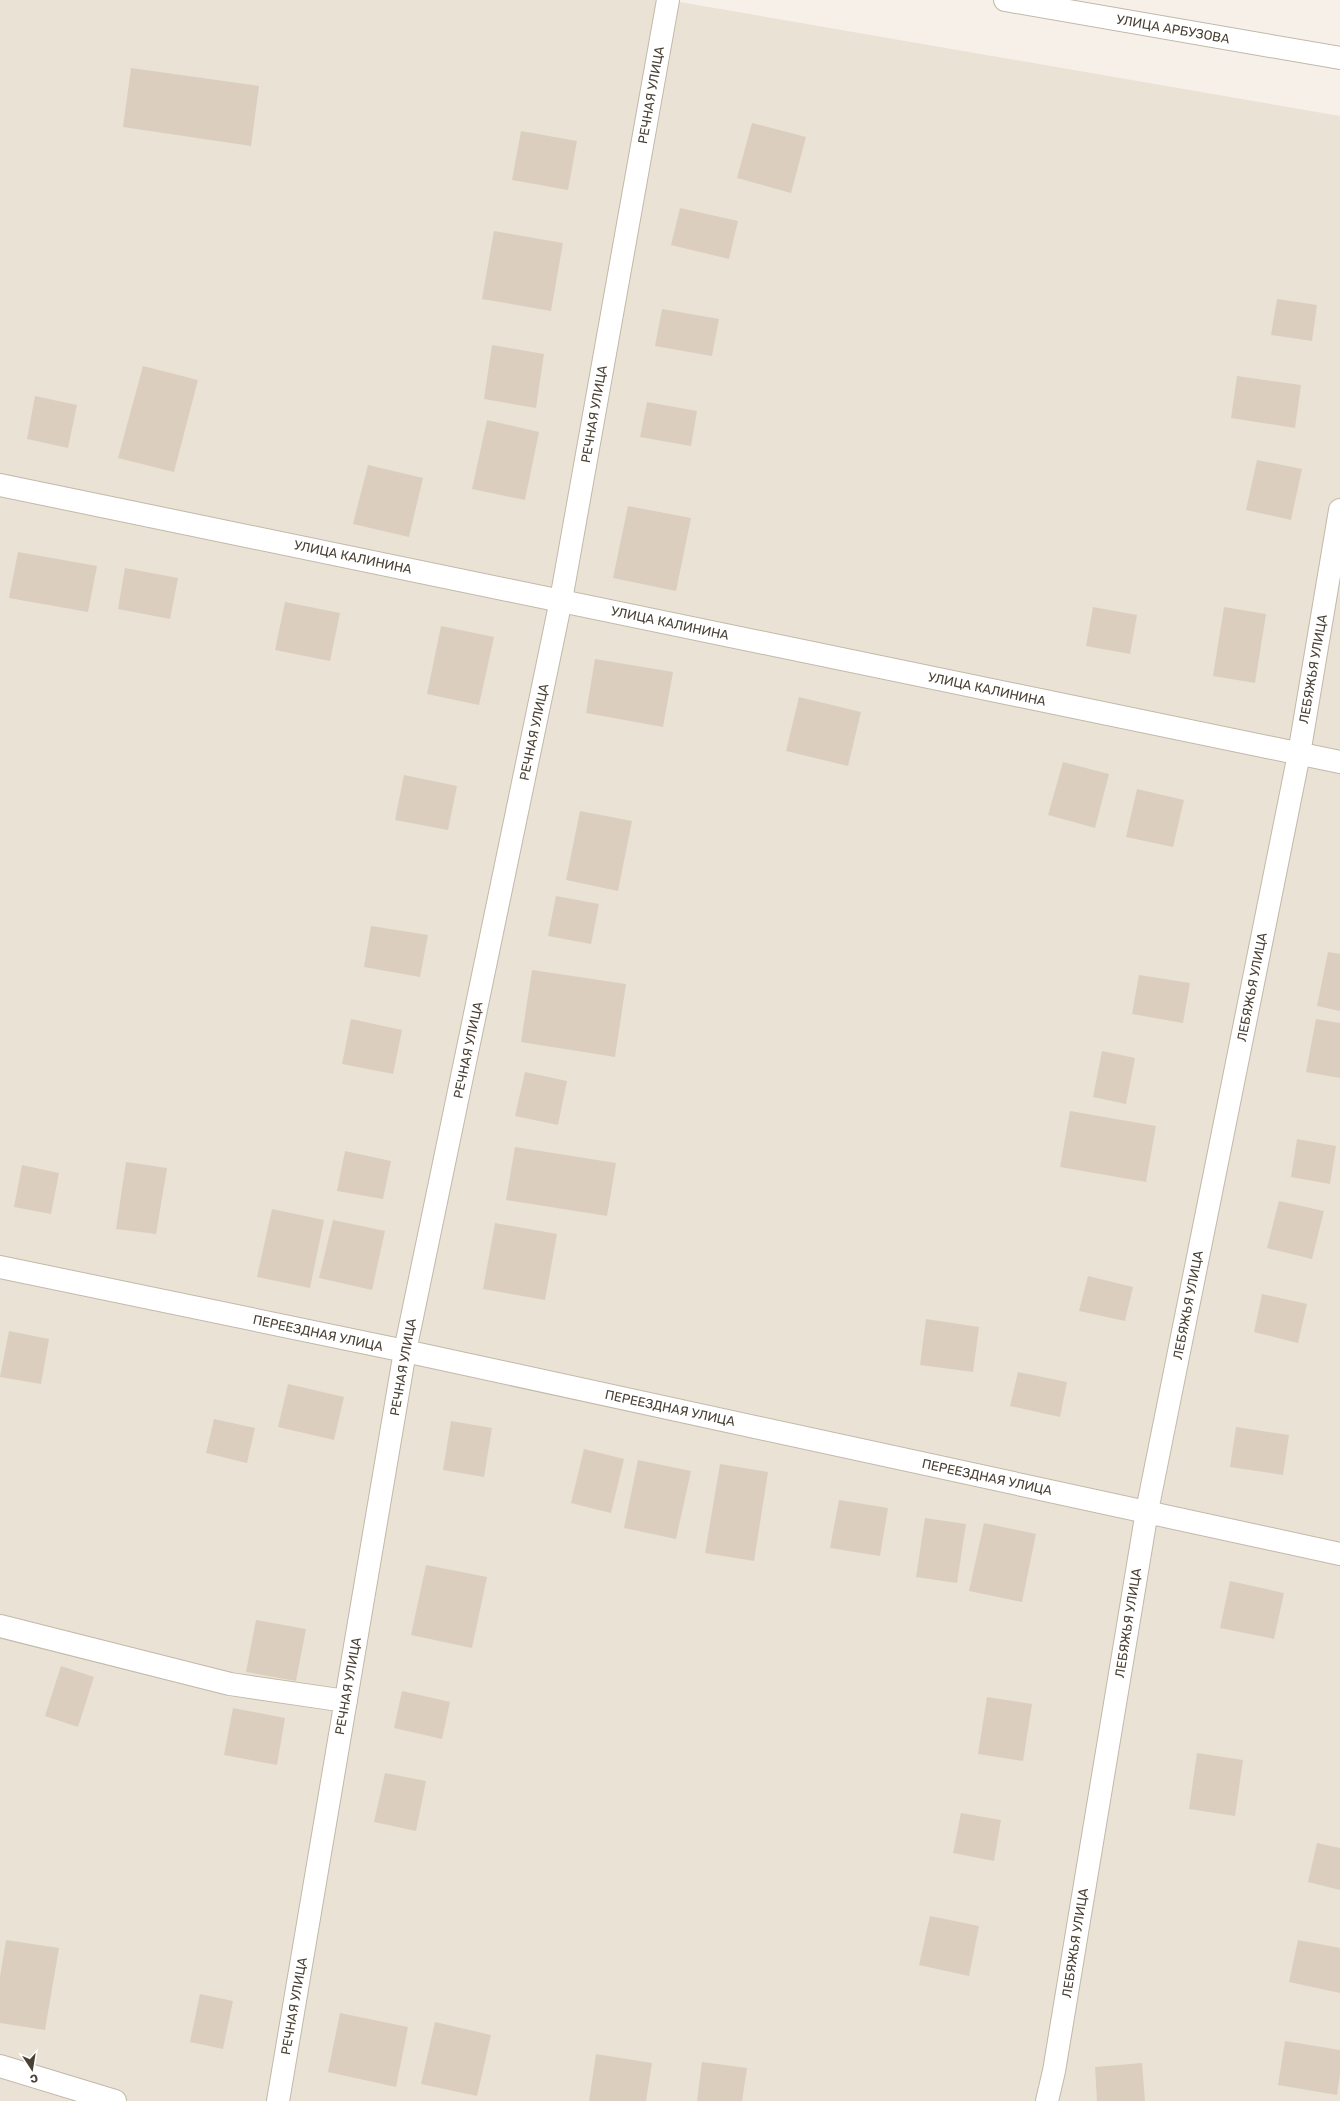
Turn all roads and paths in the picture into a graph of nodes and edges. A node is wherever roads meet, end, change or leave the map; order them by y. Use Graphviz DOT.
graph roads {
  1 [pos="668,0"];
  2 [pos="1005,0"];
  3 [pos="1340,58"];
  4 [pos="0,485"];
  5 [pos="1340,510"];
  6 [pos="561,600"];
  7 [pos="1299,754"];
  8 [pos="1340,762"];
  9 [pos="0,1267"];
  10 [pos="405,1351"];
  11 [pos="1147,1511"];
  12 [pos="1340,1554"];
  13 [pos="0,1626"];
  14 [pos="346,1701"];
  15 [pos="0,2066"];
  16 [pos="1054,2072"];
  17 [pos="115,2101"];
  18 [pos="278,2101"];
  19 [pos="1047,2101"];
  20 [pos="1055,2101"];
  1 -- 6 [label="street, РЕЧНАЯ УЛИЦА"];
  2 -- 3 [label="street, УЛИЦА АРБУЗОВА"];
  4 -- 6 [label="street, УЛИЦА КАЛИНИНА"];
  5 -- 7 [label="street, ЛЕБЯЖЬЯ УЛИЦА"];
  6 -- 7 [label="street, УЛИЦА КАЛИНИНА"];
  6 -- 10 [label="street, РЕЧНАЯ УЛИЦА"];
  7 -- 8 [label="street, УЛИЦА КАЛИНИНА"];
  7 -- 11 [label="street, ЛЕБЯЖЬЯ УЛИЦА"];
  9 -- 10 [label="street, ПЕРЕЕЗДНАЯ УЛИЦА"];
  10 -- 11 [label="street, ПЕРЕЕЗДНАЯ УЛИЦА"];
  10 -- 14 [label="street, РЕЧНАЯ УЛИЦА"];
  11 -- 12 [label="street, ПЕРЕЕЗДНАЯ УЛИЦА"];
  11 -- 16 [label="street, ЛЕБЯЖЬЯ УЛИЦА"];
  13 -- 14 [label="street"];
  14 -- 18 [label="street, РЕЧНАЯ УЛИЦА"];
  15 -- 17 [label="street"];
  16 -- 19 [label="street, ЛЕБЯЖЬЯ УЛИЦА"];
  16 -- 20 [label="street"];
}
